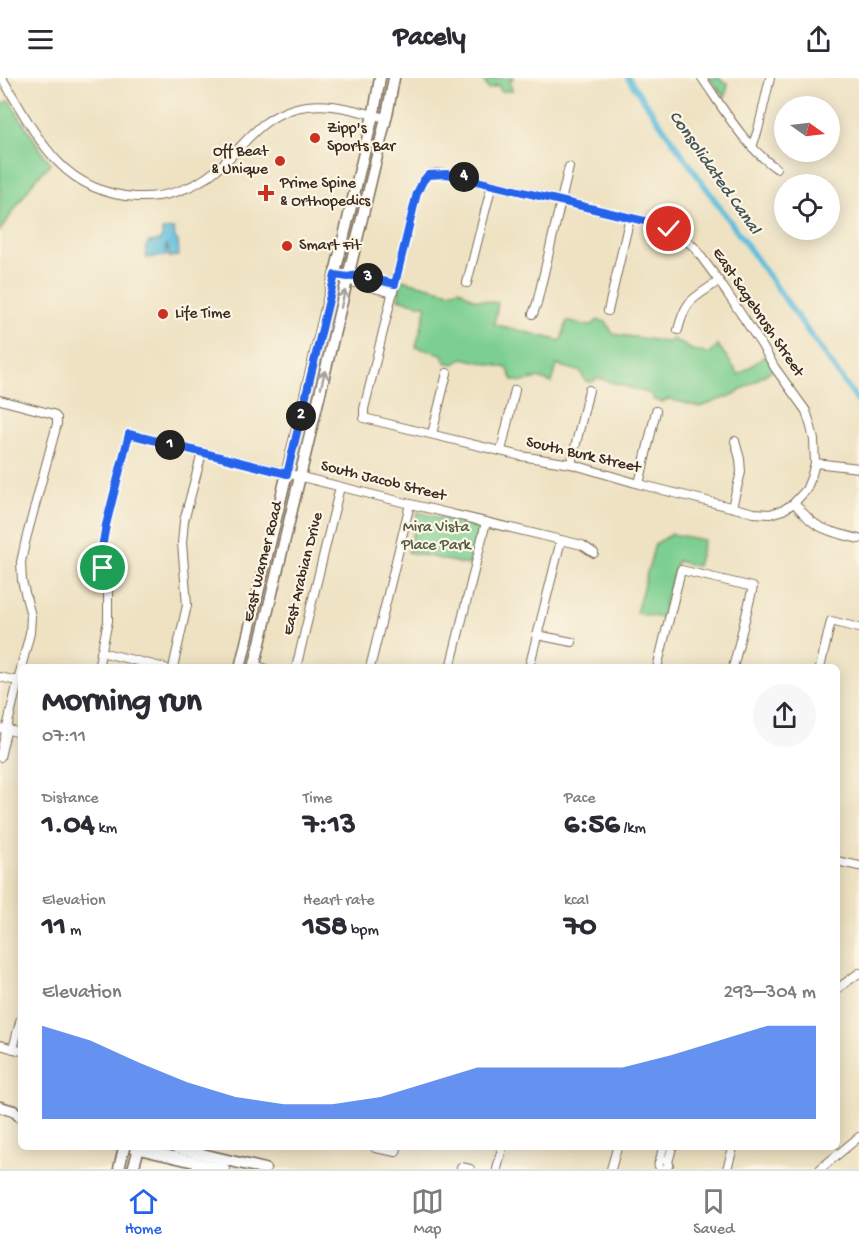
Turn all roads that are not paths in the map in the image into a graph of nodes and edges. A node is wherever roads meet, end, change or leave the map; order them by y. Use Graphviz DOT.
graph roads {
  1 [pos="2,78"];
  2 [pos="380,78"];
  3 [pos="394,78"];
  4 [pos="702,78"];
  5 [pos="770,78"];
  6 [pos="373,115"];
  7 [pos="386,118"];
  8 [pos="752,147"];
  9 [pos="569,167"];
  10 [pos="776,168"];
  11 [pos="492,184"];
  12 [pos="561,201"];
  13 [pos="630,218"];
  14 [pos="335,275"];
  15 [pos="348,277"];
  16 [pos="719,281"];
  17 [pos="467,283"];
  18 [pos="394,289"];
  19 [pos="608,311"];
  20 [pos="533,314"];
  21 [pos="678,330"];
  22 [pos="447,373"];
  23 [pos="515,390"];
  24 [pos="589,390"];
  25 [pos="0,400"];
  26 [pos="656,411"];
  27 [pos="432,434"];
  28 [pos="735,441"];
  29 [pos="501,451"];
  30 [pos="202,453"];
  31 [pos="815,463"];
  32 [pos="571,464"];
  33 [pos="859,468"];
  34 [pos="287,474"];
  35 [pos="300,477"];
  36 [pos="639,484"];
  37 [pos="340,487"];
  38 [pos="794,503"];
  39 [pos="410,504"];
  40 [pos="732,507"];
  41 [pos="486,522"];
  42 [pos="859,538"];
  43 [pos="561,540"];
  44 [pos="594,553"];
  45 [pos="859,628"];
  46 [pos="537,635"];
  47 [pos="572,642"];
  48 [pos="101,652"];
  49 [pos="22,664"];
  50 [pos="99,664"];
  51 [pos="149,664"];
  52 [pos="174,664"];
  53 [pos="241,664"];
  54 [pos="258,664"];
  55 [pos="297,664"];
  56 [pos="371,664"];
  57 [pos="451,664"];
  58 [pos="530,664"];
  59 [pos="658,664"];
  60 [pos="734,664"];
  61 [pos="821,664"];
  62 [pos="0,677"];
  63 [pos="18,682"];
  64 [pos="18,685"];
  65 [pos="3,729"];
  66 [pos="18,732"];
  67 [pos="0,757"];
  68 [pos="840,862"];
  69 [pos="859,866"];
  70 [pos="859,973"];
  71 [pos="840,987"];
  72 [pos="0,1045"];
  73 [pos="17,1050"];
  74 [pos="0,1107"];
  75 [pos="18,1113"];
  76 [pos="859,1137"];
  77 [pos="124,1150"];
  78 [pos="137,1150"];
  79 [pos="145,1150"];
  80 [pos="185,1150"];
  81 [pos="502,1150"];
  82 [pos="616,1150"];
  83 [pos="663,1150"];
  84 [pos="671,1150"];
  85 [pos="732,1150"];
  86 [pos="664,1165"];
  87 [pos="119,1169"];
  88 [pos="133,1169"];
  89 [pos="224,1169"];
  90 [pos="264,1169"];
  91 [pos="497,1169"];
  92 [pos="611,1169"];
  93 [pos="727,1169"];
  94 [pos="820,1169"];
  1 -- 6 [label="street"];
  2 -- 6 [label="main road, East Warner Road"];
  3 -- 7 [label="main road, East Warner Road"];
  4 -- 8 [label="street"];
  5 -- 8 [label="street"];
  6 -- 7 [label="street"];
  6 -- 14 [label="main road, East Warner Road"];
  7 -- 15 [label="main road, East Warner Road"];
  8 -- 10 [label="street"];
  9 -- 12 [label="street"];
  11 -- 12 [label="street, East Sagebrush Street"];
  11 -- 17 [label="street"];
  11 -- 18 [label="street, East Sagebrush Street"];
  12 -- 13 [label="street, East Sagebrush Street"];
  12 -- 20 [label="street"];
  13 -- 16 [label="street, East Sagebrush Street"];
  13 -- 19 [label="street"];
  14 -- 15 [label="street"];
  14 -- 34 [label="main road, East Warner Road"];
  15 -- 18 [label="street"];
  35 -- 15 [label="main road, East Warner Road, one-way"];
  16 -- 21 [label="street"];
  16 -- 31 [label="street, East Sagebrush Street"];
  18 -- 27 [label="street, South Burk Street"];
  22 -- 27 [label="street"];
  23 -- 29 [label="street"];
  24 -- 32 [label="street"];
  25 -- 49 [label="street"];
  26 -- 36 [label="street"];
  27 -- 29 [label="street, South Burk Street"];
  28 -- 40 [label="street"];
  29 -- 32 [label="street, South Burk Street"];
  30 -- 34 [label="street, South Jacob Street"];
  30 -- 48 [label="street, South Jacob Street"];
  30 -- 52 [label="street"];
  31 -- 33 [label="street"];
  31 -- 38 [label="street"];
  32 -- 36 [label="street, South Burk Street"];
  34 -- 35 [label="street, South Jacob Street"];
  34 -- 53 [label="main road, East Warner Road"];
  35 -- 37 [label="street, South Jacob Street"];
  35 -- 54 [label="main road, East Warner Road"];
  36 -- 40 [label="street, South Burk Street"];
  37 -- 39 [label="street, South Jacob Street"];
  37 -- 55 [label="street, East Arabian Drive"];
  38 -- 40 [label="street, South Burk Street"];
  38 -- 42 [label="street"];
  39 -- 41 [label="street, South Jacob Street"];
  39 -- 56 [label="street"];
  41 -- 43 [label="street, South Jacob Street"];
  41 -- 57 [label="street"];
  43 -- 44 [label="street, South Jacob Street"];
  43 -- 46 [label="street"];
  45 -- 61 [label="street"];
  46 -- 47 [label="street"];
  46 -- 58 [label="street"];
  48 -- 50 [label="street"];
  48 -- 51 [label="street"];
  59 -- 60 [label="street"];
  62 -- 63 [label="street"];
  64 -- 65 [label="street"];
  65 -- 66 [label="street"];
  65 -- 67 [label="street"];
  68 -- 69 [label="street"];
  70 -- 71 [label="street"];
  72 -- 73 [label="street"];
  74 -- 75 [label="main road"];
  76 -- 94 [label="street"];
  77 -- 87 [label="main road"];
  78 -- 88 [label="main road"];
  79 -- 89 [label="main road"];
  80 -- 90 [label="main road"];
  81 -- 91 [label="street"];
  82 -- 92 [label="street"];
  83 -- 86 [label="street"];
  84 -- 86 [label="street"];
  85 -- 93 [label="street"];
}
